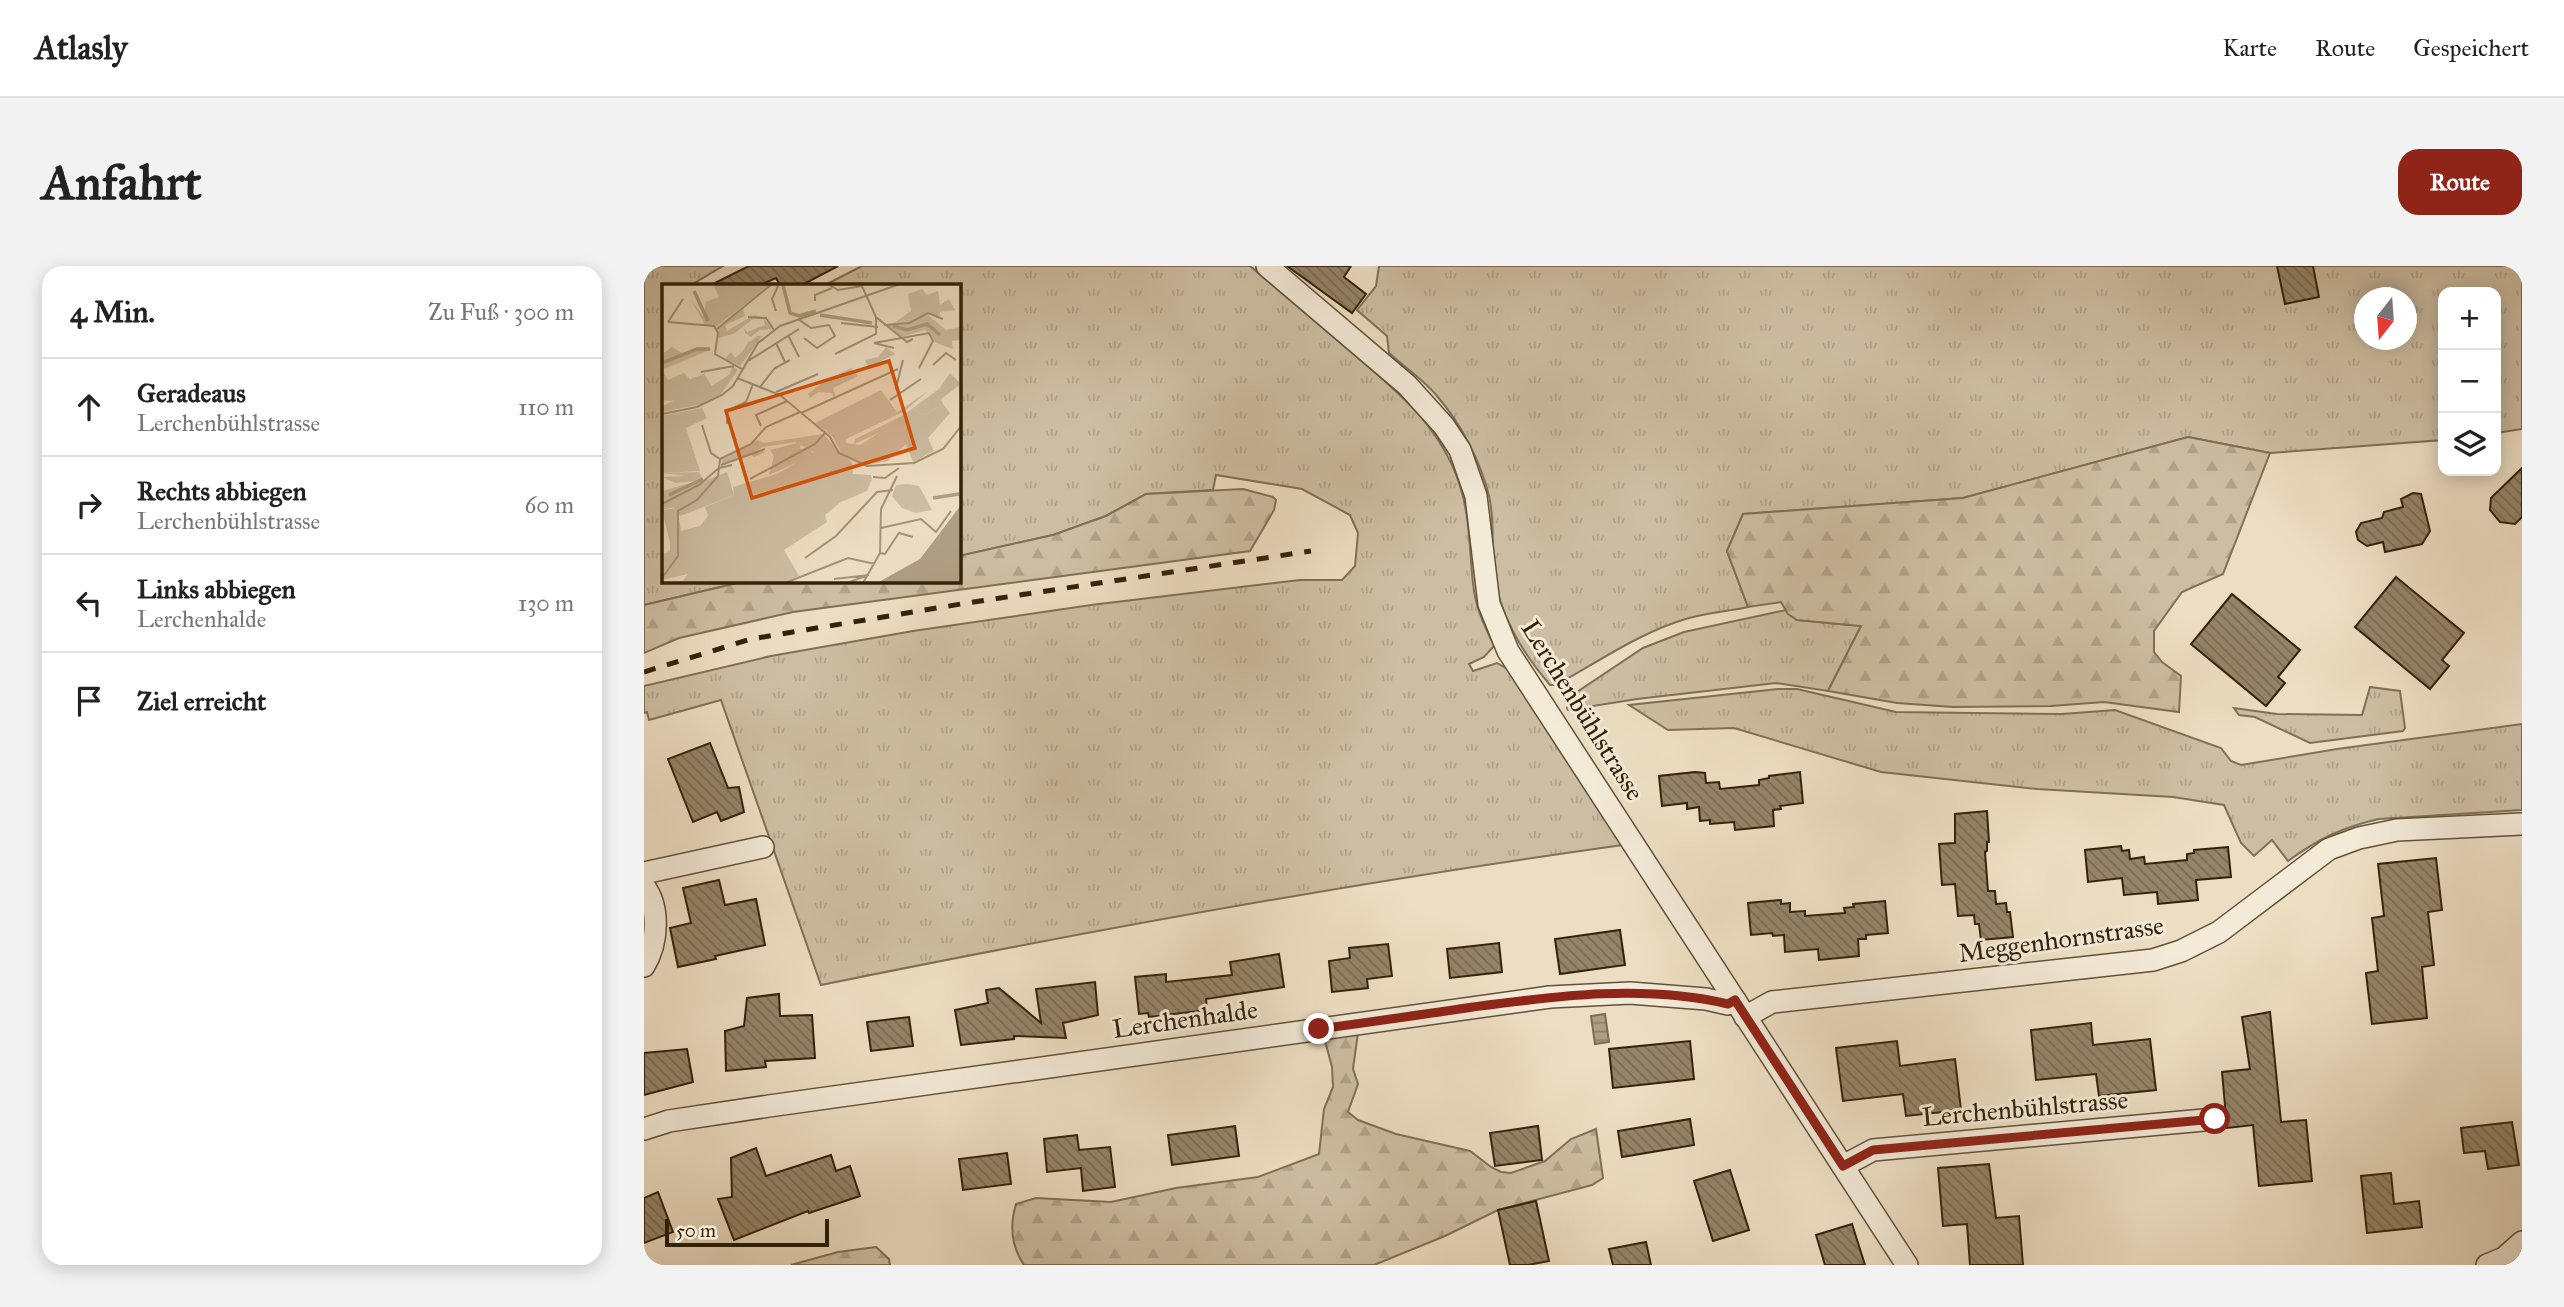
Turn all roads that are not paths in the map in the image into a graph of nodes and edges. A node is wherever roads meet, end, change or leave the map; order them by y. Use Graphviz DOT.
graph roads {
  1 [pos="1267,266"];
  2 [pos="2522,824"];
  3 [pos="763,847"];
  4 [pos="644,873"];
  5 [pos="644,886"];
  6 [pos="644,966"];
  7 [pos="1740,1008"];
  8 [pos="2215,1119"];
  9 [pos="644,1129"];
  10 [pos="1843,1166"];
  11 [pos="2522,1242"];
  12 [pos="1907,1265"];
  13 [pos="2487,1265"];
  1 -- 7 [label="street, Lerchenbühlstrasse"];
  2 -- 7 [label="street, Meggenhornstrasse"];
  3 -- 4 [label="street"];
  5 -- 6 [label="street"];
  7 -- 9 [label="street, Lerchenhalde"];
  7 -- 10 [label="street, Lerchenbühlstrasse"];
  8 -- 10 [label="street, Lerchenbühlstrasse"];
  10 -- 12 [label="street, Lerchenbühlstrasse"];
  11 -- 13 [label="street"];
}
